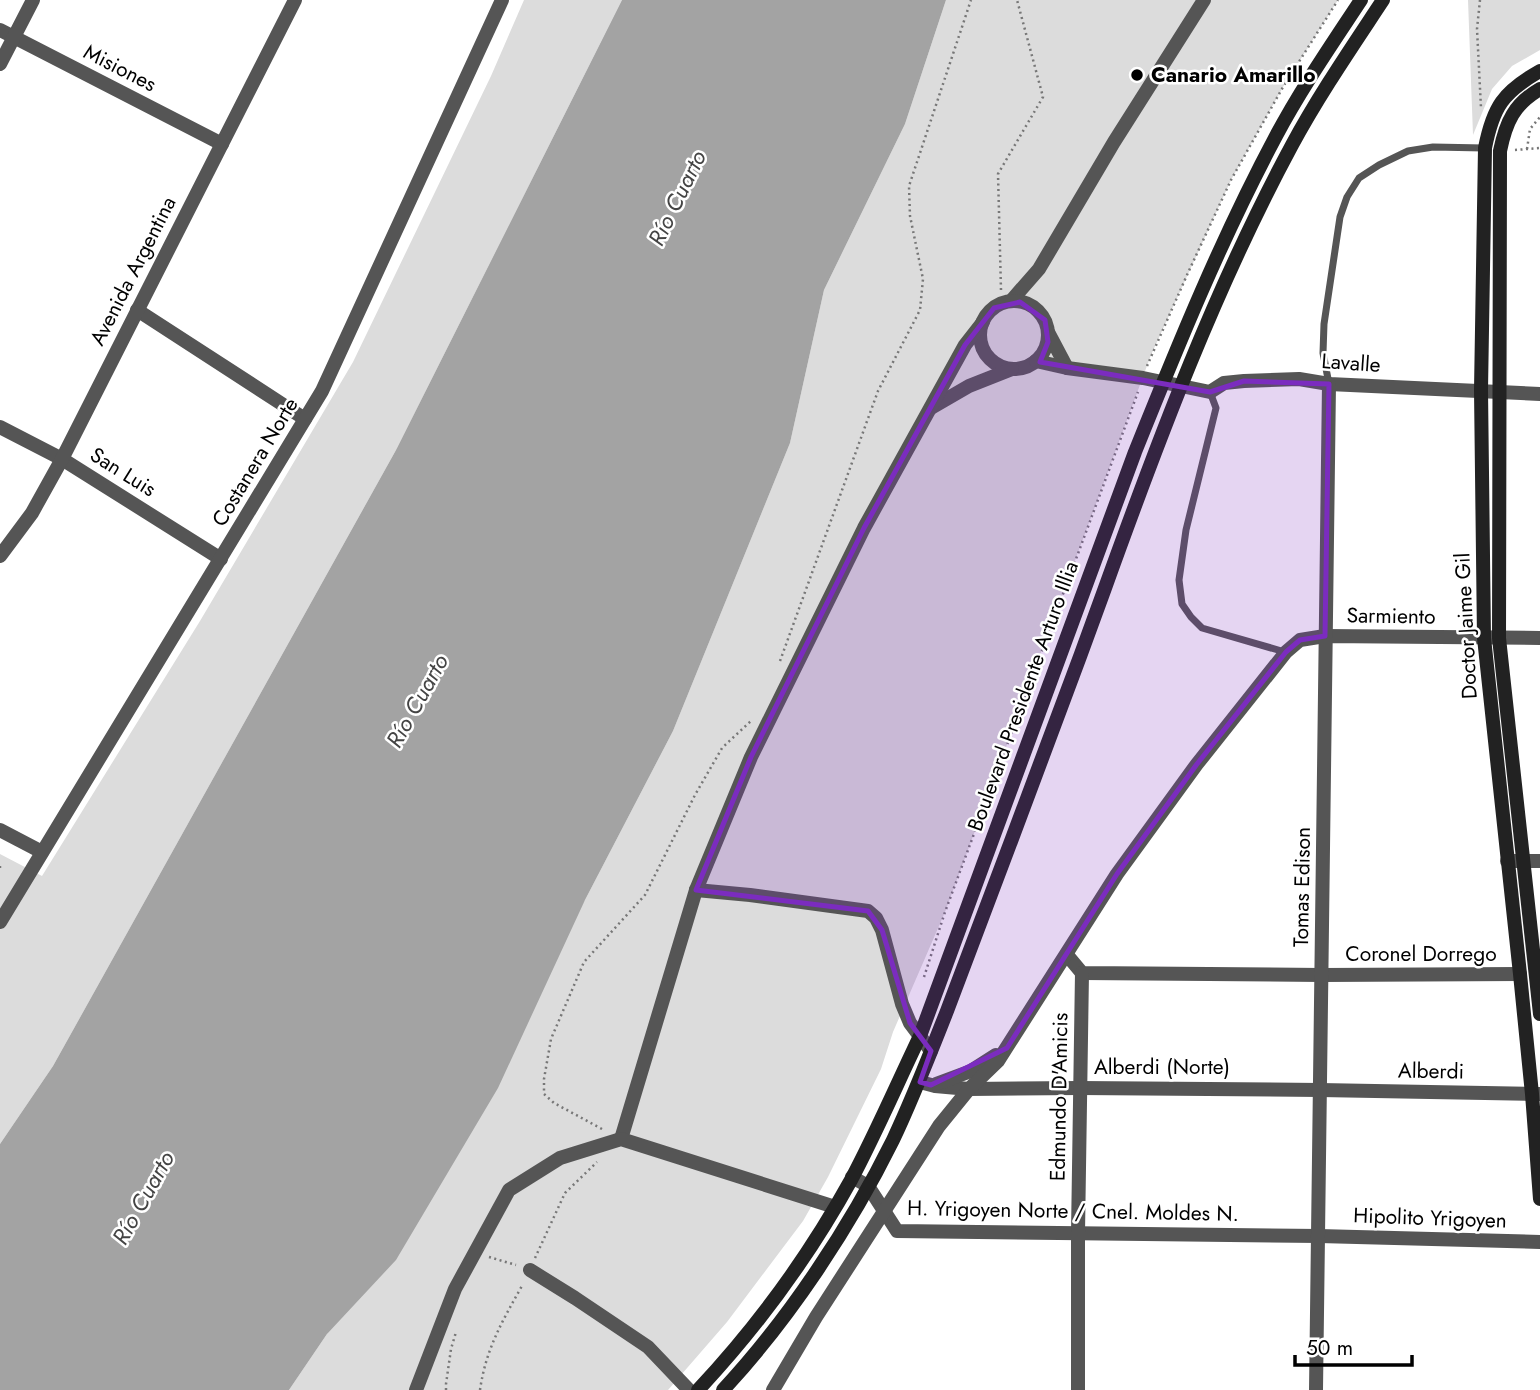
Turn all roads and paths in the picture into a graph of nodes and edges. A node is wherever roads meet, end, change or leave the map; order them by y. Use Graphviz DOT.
graph roads {
  1 [pos="33,0"];
  2 [pos="295,0"];
  3 [pos="502,0"];
  4 [pos="971,0"];
  5 [pos="1017,0"];
  6 [pos="1204,0"];
  7 [pos="1338,0"];
  8 [pos="1361,0"];
  9 [pos="1383,0"];
  10 [pos="1480,0"];
  11 [pos="0,30"];
  12 [pos="14,37"];
  13 [pos="0,64"];
  14 [pos="1540,71"];
  15 [pos="1540,89"];
  16 [pos="1481,107"];
  17 [pos="1540,117"];
  18 [pos="222,144"];
  19 [pos="1485,148"];
  20 [pos="1540,148"];
  21 [pos="1527,149"];
  22 [pos="1500,151"];
  23 [pos="1040,269"];
  24 [pos="1007,302"];
  25 [pos="1028,304"];
  26 [pos="137,310"];
  27 [pos="983,322"];
  28 [pos="1048,331"];
  29 [pos="1036,361"];
  30 [pos="1067,368"];
  31 [pos="1012,369"];
  32 [pos="1143,377"];
  33 [pos="1163,382"];
  34 [pos="1329,384"];
  35 [pos="1181,386"];
  36 [pos="1481,390"];
  37 [pos="1210,392"];
  38 [pos="1500,393"];
  39 [pos="1540,394"];
  40 [pos="930,409"];
  41 [pos="305,419"];
  42 [pos="0,427"];
  43 [pos="62,458"];
  44 [pos="0,556"];
  45 [pos="221,559"];
  46 [pos="1325,636"];
  47 [pos="1484,638"];
  48 [pos="1499,638"];
  49 [pos="1540,638"];
  50 [pos="1286,652"];
  51 [pos="778,668"];
  52 [pos="754,719"];
  53 [pos="0,830"];
  54 [pos="42,852"];
  55 [pos="1507,861"];
  56 [pos="1522,861"];
  57 [pos="1540,861"];
  58 [pos="696,890"];
  59 [pos="0,922"];
  60 [pos="1067,955"];
  61 [pos="1082,973"];
  62 [pos="1520,974"];
  63 [pos="1322,975"];
  64 [pos="921,986"];
  65 [pos="1540,1014"];
  66 [pos="920,1036"];
  67 [pos="1007,1048"];
  68 [pos="931,1051"];
  69 [pos="925,1083"];
  70 [pos="1080,1088"];
  71 [pos="969,1089"];
  72 [pos="1320,1090"];
  73 [pos="1536,1094"];
  74 [pos="621,1139"];
  75 [pos="602,1157"];
  76 [pos="852,1177"];
  77 [pos="868,1186"];
  78 [pos="1540,1199"];
  79 [pos="835,1207"];
  80 [pos="885,1211"];
  81 [pos="1078,1233"];
  82 [pos="1319,1236"];
  83 [pos="1540,1242"];
  84 [pos="483,1257"];
  85 [pos="530,1270"];
  86 [pos="458,1325"];
  87 [pos="416,1390"];
  88 [pos="446,1390"];
  89 [pos="480,1390"];
  90 [pos="689,1390"];
  91 [pos="698,1390"];
  92 [pos="723,1390"];
  93 [pos="773,1390"];
  94 [pos="1078,1390"];
  95 [pos="1316,1390"];
  1 -- 12 [label="street"];
  2 -- 18 [label="street, Avenida Argentina"];
  3 -- 41 [label="street, Costanera Norte"];
  4 -- 51 [label="path"];
  5 -- 24 [label="path"];
  6 -- 23 [label="street"];
  7 -- 32 [label="path"];
  8 -- 33 [label="main road, Boulevard Presidente Arturo Illia"];
  9 -- 35 [label="main road, Boulevard Presidente Arturo Illia"];
  10 -- 16 [label="path"];
  11 -- 12 [label="street, Misiones"];
  12 -- 13 [label="street"];
  12 -- 18 [label="street, Misiones"];
  14 -- 19 [label="main road, Doctor Jaime Gil"];
  15 -- 22 [label="main road, Doctor Jaime Gil"];
  17 -- 21 [label="path"];
  18 -- 26 [label="street, Avenida Argentina"];
  19 -- 34 [label="lane"];
  19 -- 36 [label="main road, Doctor Jaime Gil"];
  20 -- 21 [label="path"];
  21 -- 22 [label="path"];
  22 -- 38 [label="main road, Doctor Jaime Gil"];
  23 -- 24 [label="street"];
  23 -- 25 [label="street"];
  24 -- 25 [label="street"];
  24 -- 27 [label="street"];
  25 -- 28 [label="street"];
  26 -- 41 [label="street"];
  26 -- 43 [label="street, Avenida Argentina"];
  27 -- 31 [label="street"];
  27 -- 40 [label="street"];
  28 -- 29 [label="street"];
  28 -- 30 [label="street"];
  29 -- 30 [label="street"];
  29 -- 31 [label="street"];
  30 -- 32 [label="street"];
  31 -- 40 [label="street"];
  32 -- 33 [label="street"];
  32 -- 64 [label="path"];
  33 -- 35 [label="street"];
  33 -- 66 [label="main road, Boulevard Presidente Arturo Illia"];
  34 -- 36 [label="street, Lavalle"];
  34 -- 37 [label="street, Lavalle"];
  34 -- 46 [label="street, Tomas Edison"];
  35 -- 37 [label="street"];
  35 -- 68 [label="main road, Boulevard Presidente Arturo Illia"];
  36 -- 38 [label="street, Lavalle"];
  36 -- 47 [label="main road, Doctor Jaime Gil"];
  37 -- 50 [label="lane"];
  38 -- 39 [label="street, Lavalle"];
  38 -- 48 [label="main road, Doctor Jaime Gil"];
  40 -- 58 [label="street"];
  41 -- 45 [label="street, Costanera Norte"];
  42 -- 43 [label="street, San Luis"];
  43 -- 44 [label="street, Avenida Argentina"];
  43 -- 45 [label="street, San Luis"];
  45 -- 54 [label="street, Costanera Norte"];
  46 -- 47 [label="street, Sarmiento"];
  46 -- 50 [label="street, Sarmiento"];
  46 -- 63 [label="street, Tomas Edison"];
  47 -- 48 [label="street, Sarmiento"];
  47 -- 55 [label="main road, Doctor Jaime Gil"];
  48 -- 49 [label="street, Sarmiento"];
  48 -- 56 [label="main road, Doctor Jaime Gil"];
  50 -- 60 [label="street"];
  52 -- 74 [label="path"];
  53 -- 54 [label="street"];
  54 -- 59 [label="street, Costanera Norte"];
  55 -- 56 [label="street"];
  55 -- 62 [label="main road, Doctor Jaime Gil"];
  56 -- 57 [label="street"];
  56 -- 65 [label="main road, Doctor Jaime Gil"];
  58 -- 66 [label="street"];
  58 -- 74 [label="street"];
  60 -- 61 [label="street"];
  60 -- 67 [label="street"];
  61 -- 63 [label="street, Coronel Dorrego"];
  61 -- 70 [label="street, Edmundo D'Amicis"];
  62 -- 63 [label="street, Coronel Dorrego"];
  62 -- 73 [label="main road, Doctor Jaime Gil"];
  63 -- 72 [label="street, Tomas Edison"];
  66 -- 68 [label="street"];
  66 -- 76 [label="main road, Boulevard Presidente Arturo Illia"];
  67 -- 69 [label="street"];
  67 -- 71 [label="street"];
  68 -- 69 [label="main road, Boulevard Presidente Arturo Illia"];
  69 -- 71 [label="street, Alberdi (Norte)"];
  69 -- 77 [label="main road, Boulevard Presidente Arturo Illia"];
  70 -- 71 [label="street, Alberdi (Norte)"];
  70 -- 72 [label="street, Alberdi (Norte)"];
  70 -- 81 [label="street, Edmundo D'Amicis"];
  71 -- 80 [label="street"];
  72 -- 73 [label="street, Alberdi"];
  72 -- 82 [label="street, Tomas Edison"];
  73 -- 78 [label="main road, Doctor Jaime Gil"];
  74 -- 79 [label="street"];
  74 -- 87 [label="street"];
  75 -- 85 [label="path"];
  76 -- 77 [label="street, H. Yrigoyen Norte / Cnel. Moldes N."];
  76 -- 79 [label="main road, Boulevard Presidente Arturo Illia"];
  77 -- 80 [label="street, H. Yrigoyen Norte / Cnel. Moldes N."];
  77 -- 92 [label="main road, Boulevard Presidente Arturo Illia"];
  79 -- 91 [label="main road, Boulevard Presidente Arturo Illia"];
  80 -- 81 [label="street, H. Yrigoyen Norte / Cnel. Moldes N."];
  80 -- 93 [label="street"];
  81 -- 82 [label="street, H. Yrigoyen Norte / Cnel. Moldes N."];
  81 -- 94 [label="street, Edmundo D'Amicis"];
  82 -- 83 [label="street, Hipolito Yrigoyen"];
  82 -- 95 [label="street, Tomas Edison"];
  84 -- 85 [label="path"];
  85 -- 89 [label="path"];
  85 -- 90 [label="street"];
  86 -- 88 [label="path"];
}
